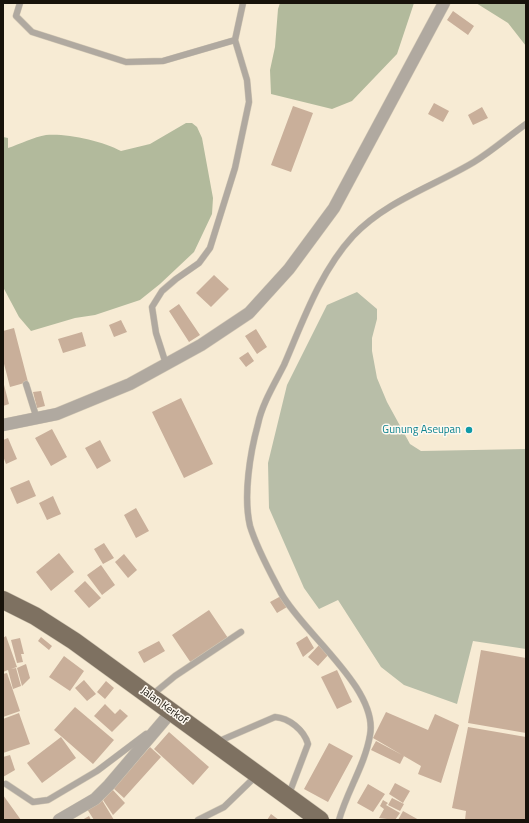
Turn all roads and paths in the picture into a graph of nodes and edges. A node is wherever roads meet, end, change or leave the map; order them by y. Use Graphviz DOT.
graph roads {
  1 [pos="20,3"];
  2 [pos="243,3"];
  3 [pos="444,3"];
  4 [pos="235,40"];
  5 [pos="526,124"];
  6 [pos="166,364"];
  7 [pos="26,384"];
  8 [pos="37,418"];
  9 [pos="3,425"];
  10 [pos="3,600"];
  11 [pos="241,632"];
  12 [pos="151,696"];
  13 [pos="169,709"];
  14 [pos="216,743"];
  15 [pos="258,775"];
  16 [pos="6,784"];
  17 [pos="288,797"];
  18 [pos="59,820"];
  19 [pos="198,820"];
  20 [pos="320,820"];
  21 [pos="339,820"];
  1 -- 4 [label="lane"];
  2 -- 4 [label="lane"];
  3 -- 6 [label="street"];
  4 -- 6 [label="lane"];
  5 -- 21 [label="lane"];
  6 -- 8 [label="street"];
  7 -- 8 [label="lane"];
  8 -- 9 [label="street"];
  10 -- 12 [label="main road, Jalan Kerkof"];
  11 -- 12 [label="lane"];
  12 -- 13 [label="main road, Jalan Kerkof"];
  13 -- 14 [label="main road, Jalan Kerkof"];
  13 -- 16 [label="lane"];
  13 -- 18 [label="street"];
  14 -- 15 [label="main road, Jalan Kerkof"];
  14 -- 17 [label="lane"];
  15 -- 17 [label="main road, Jalan Kerkof"];
  15 -- 19 [label="lane"];
  17 -- 20 [label="main road, Jalan Kerkof"];
}
